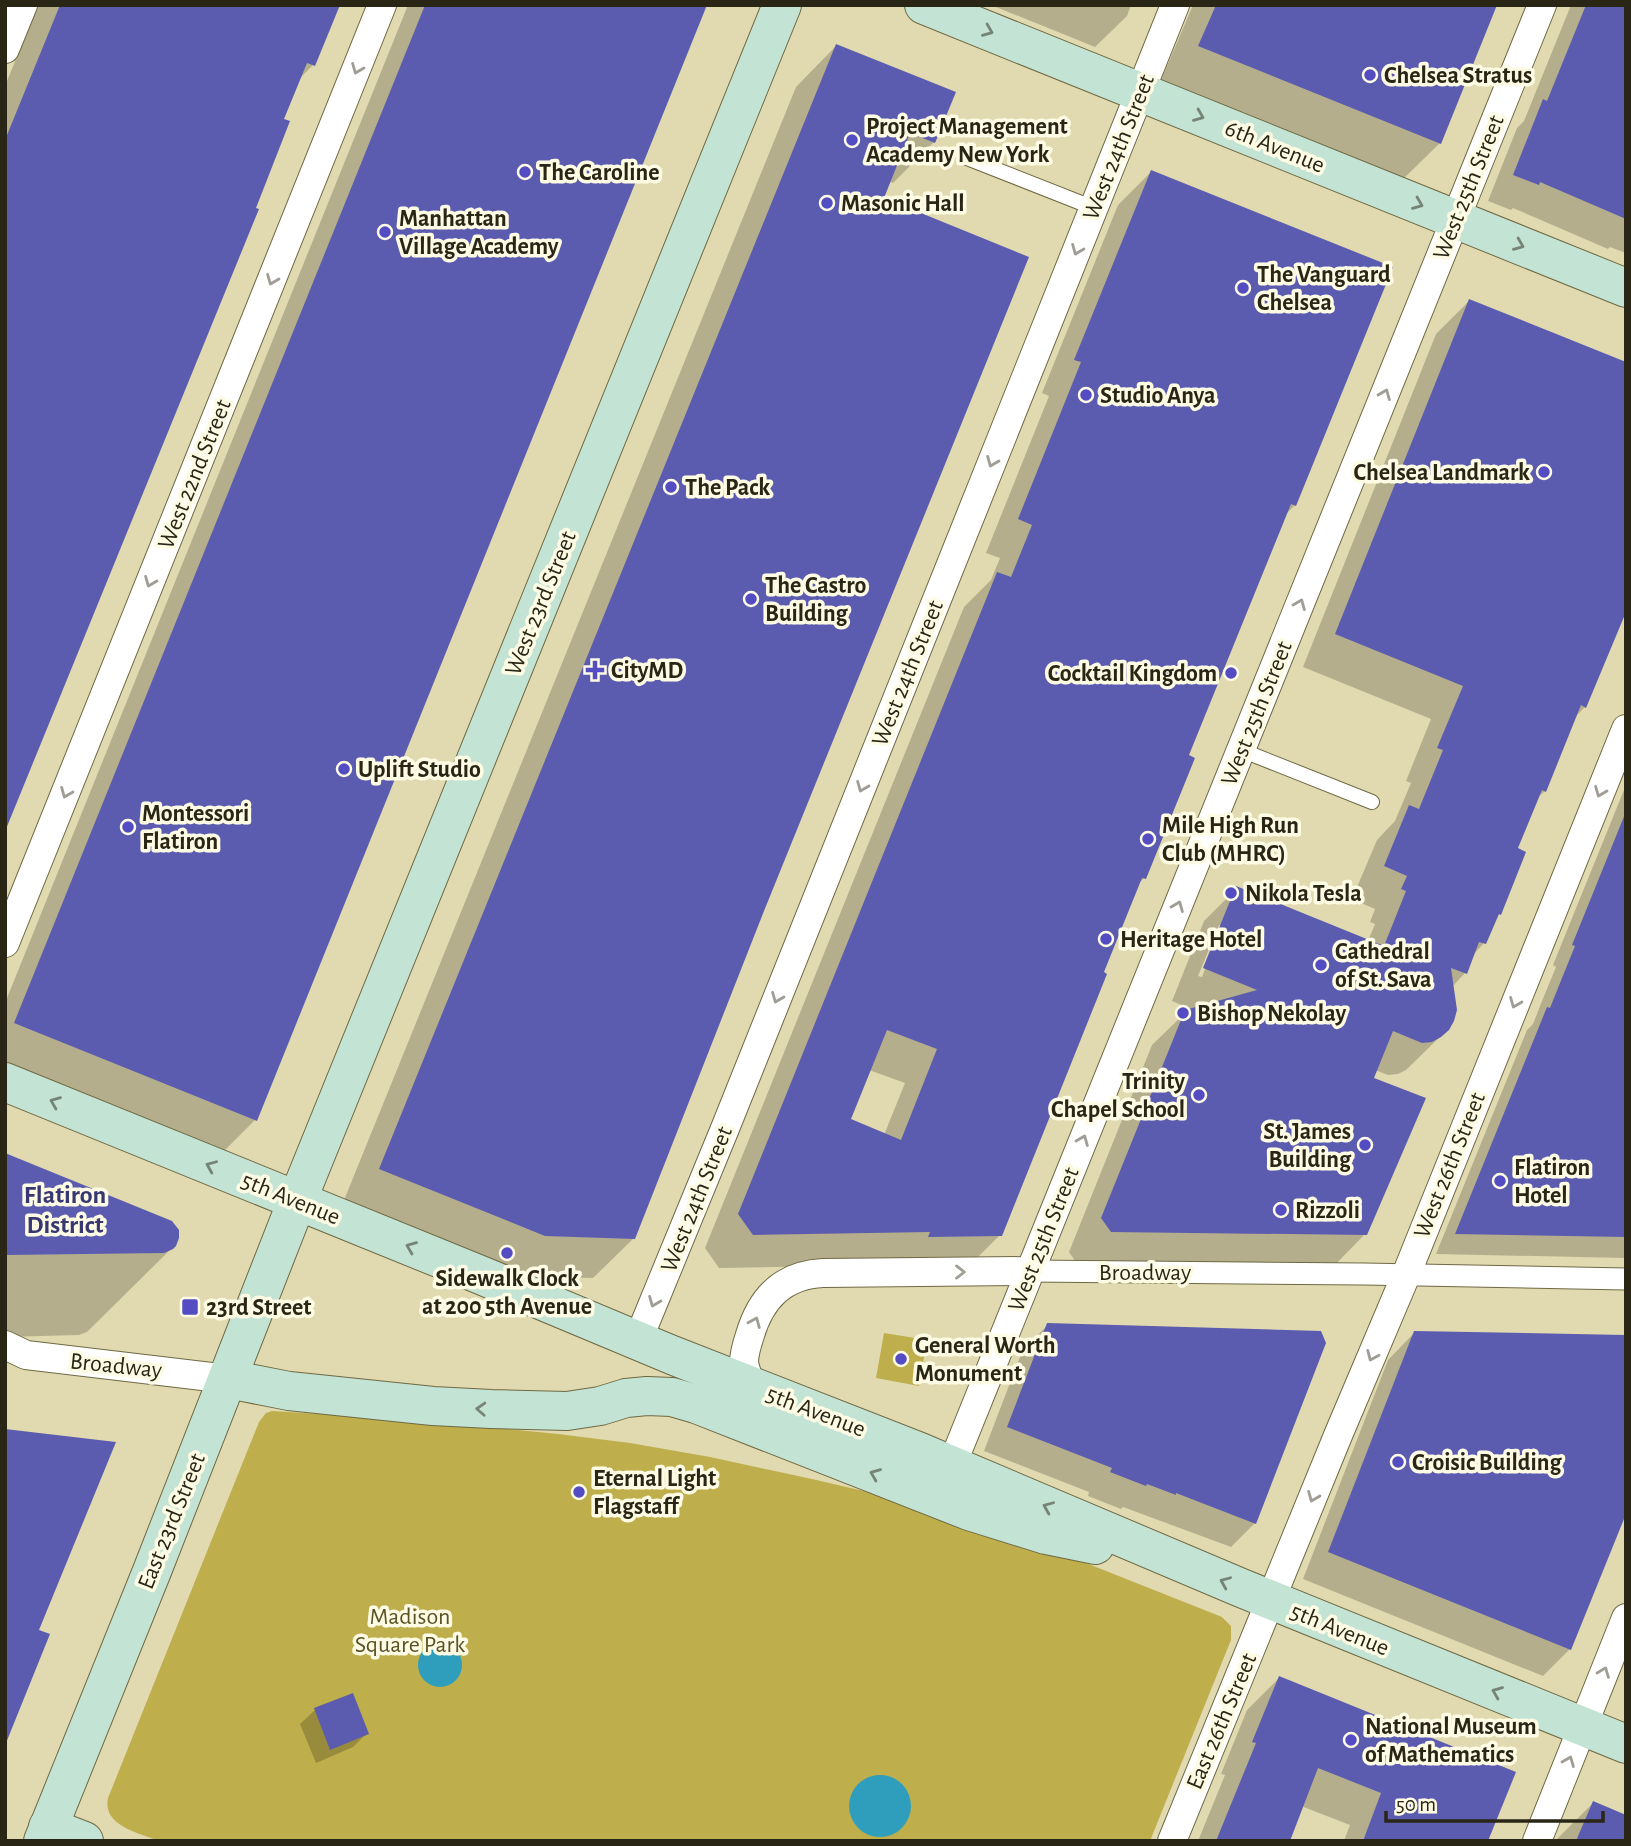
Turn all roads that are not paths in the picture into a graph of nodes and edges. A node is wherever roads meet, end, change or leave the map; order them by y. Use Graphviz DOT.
graph roads {
  1 [pos="23,5"];
  2 [pos="382,5"];
  3 [pos="782,5"];
  4 [pos="924,5"];
  5 [pos="1175,5"];
  6 [pos="1542,5"];
  7 [pos="5,49"];
  8 [pos="1140,93"];
  9 [pos="967,158"];
  10 [pos="1094,208"];
  11 [pos="1456,219"];
  12 [pos="1626,288"];
  13 [pos="1626,729"];
  14 [pos="1241,750"];
  15 [pos="1372,802"];
  16 [pos="5,943"];
  17 [pos="5,1082"];
  18 [pos="297,1201"];
  19 [pos="1030,1271"];
  20 [pos="1406,1275"];
  21 [pos="1626,1279"];
  22 [pos="638,1340"];
  23 [pos="5,1345"];
  24 [pos="228,1379"];
  25 [pos="754,1387"];
  26 [pos="945,1482"];
  27 [pos="1271,1600"];
  28 [pos="1626,1618"];
  29 [pos="1583,1727"];
  30 [pos="1626,1744"];
  31 [pos="46,1834"];
  32 [pos="84,1841"];
  33 [pos="1172,1841"];
  34 [pos="1537,1841"];
  1 -- 7 [label="street"];
  2 -- 16 [label="street, West 22nd Street, one-way"];
  3 -- 18 [label="main road, West 23rd Street"];
  4 -- 8 [label="main road, 6th Avenue, one-way"];
  5 -- 8 [label="street, West 24th Street"];
  6 -- 11 [label="street, West 25th Street"];
  8 -- 10 [label="street, West 24th Street"];
  8 -- 11 [label="main road, 6th Avenue, one-way"];
  9 -- 10 [label="lane"];
  10 -- 22 [label="street, West 24th Street, one-way"];
  11 -- 12 [label="main road, 6th Avenue, one-way"];
  14 -- 11 [label="street, West 25th Street, one-way"];
  13 -- 20 [label="street, West 26th Street, one-way"];
  14 -- 15 [label="lane"];
  19 -- 14 [label="street, West 25th Street, one-way"];
  18 -- 17 [label="main road, 5th Avenue, one-way"];
  22 -- 18 [label="main road, 5th Avenue, one-way"];
  18 -- 24 [label="main road, East 23rd Street"];
  19 -- 20 [label="street, Broadway"];
  25 -- 19 [label="street, Broadway, one-way"];
  19 -- 26 [label="street, West 25th Street"];
  20 -- 21 [label="street, Broadway"];
  20 -- 27 [label="street, West 26th Street, one-way"];
  22 -- 25 [label="main road, 5th Avenue"];
  23 -- 24 [label="street, Broadway"];
  26 -- 24 [label="main road, one-way"];
  24 -- 31 [label="main road, East 23rd Street"];
  25 -- 26 [label="main road, 5th Avenue"];
  27 -- 26 [label="main road, 5th Avenue, one-way"];
  29 -- 27 [label="main road, 5th Avenue, one-way"];
  27 -- 33 [label="street, East 26th Street"];
  29 -- 28 [label="street, one-way"];
  29 -- 30 [label="main road, 5th Avenue"];
  34 -- 29 [label="street, one-way"];
  31 -- 32 [label="main road"];
}
